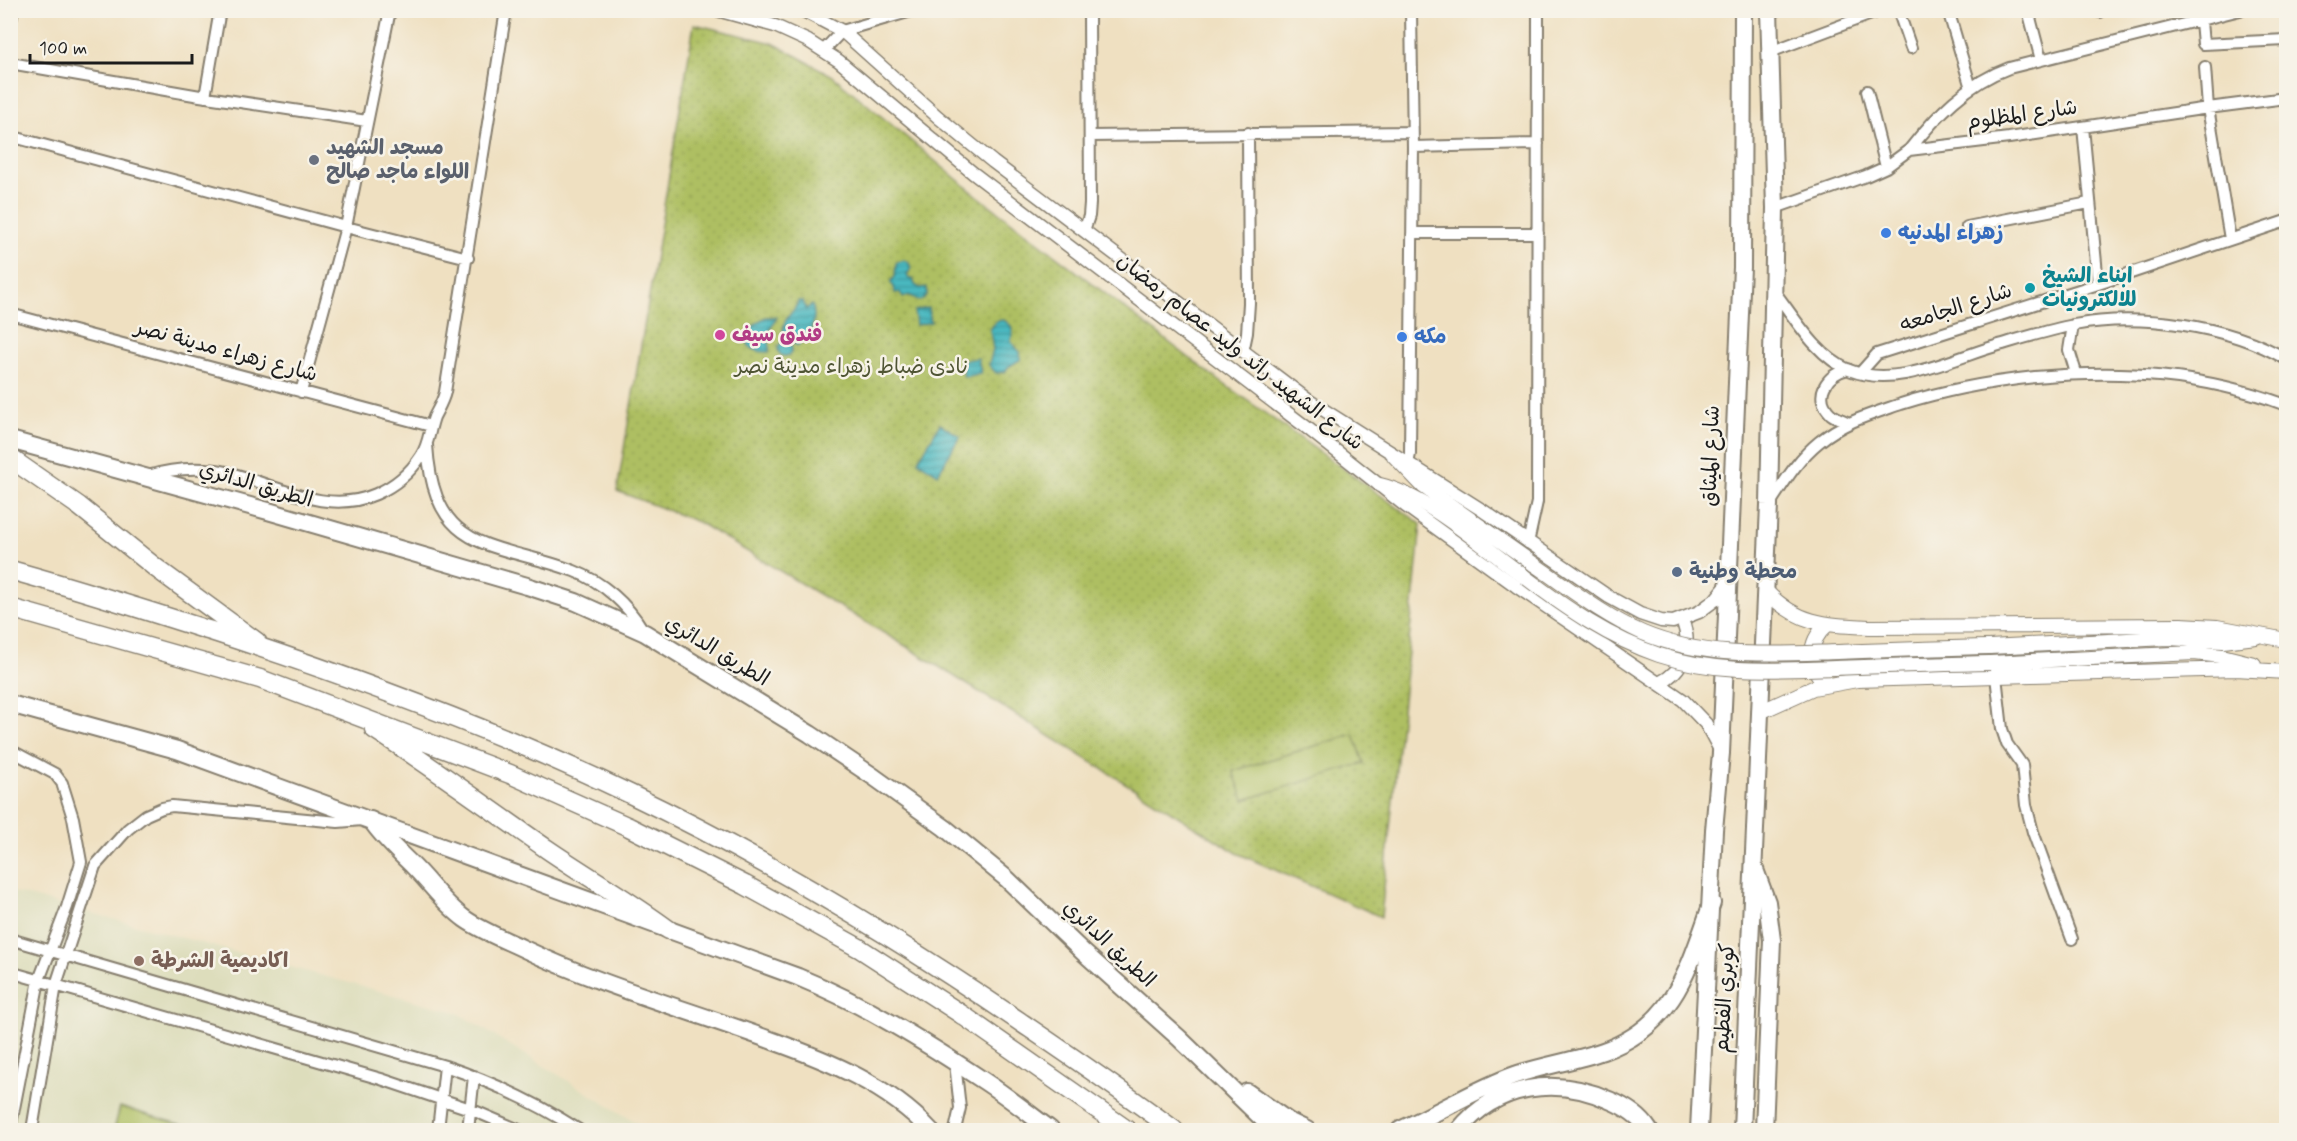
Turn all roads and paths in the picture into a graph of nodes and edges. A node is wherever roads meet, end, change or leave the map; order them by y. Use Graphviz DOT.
graph roads {
  1 [pos="13,10"];
  2 [pos="220,10"];
  3 [pos="390,10"];
  4 [pos="506,10"];
  5 [pos="717,10"];
  6 [pos="802,10"];
  7 [pos="915,10"];
  8 [pos="1089,10"];
  9 [pos="1410,10"];
  10 [pos="1538,10"];
  11 [pos="1743,10"];
  12 [pos="1769,10"];
  13 [pos="1882,10"];
  14 [pos="1898,10"];
  15 [pos="1948,10"];
  16 [pos="2028,10"];
  17 [pos="2240,10"];
  18 [pos="2200,16"];
  19 [pos="10,25"];
  20 [pos="842,32"];
  21 [pos="2286,40"];
  22 [pos="1911,48"];
  23 [pos="824,50"];
  24 [pos="1770,52"];
  25 [pos="2041,60"];
  26 [pos="10,63"];
  27 [pos="2205,67"];
  28 [pos="1971,88"];
  29 [pos="1867,92"];
  30 [pos="205,97"];
  31 [pos="2286,98"];
  32 [pos="2208,108"];
  33 [pos="367,121"];
  34 [pos="2083,127"];
  35 [pos="1412,132"];
  36 [pos="1248,133"];
  37 [pos="10,136"];
  38 [pos="1090,136"];
  39 [pos="1538,144"];
  40 [pos="1413,147"];
  41 [pos="1909,150"];
  42 [pos="1886,167"];
  43 [pos="2089,203"];
  44 [pos="1775,208"];
  45 [pos="2286,221"];
  46 [pos="346,227"];
  47 [pos="1966,227"];
  48 [pos="1084,231"];
  49 [pos="1412,233"];
  50 [pos="1538,233"];
  51 [pos="2230,239"];
  52 [pos="468,258"];
  53 [pos="2098,284"];
  54 [pos="1774,291"];
  55 [pos="10,314"];
  56 [pos="1202,321"];
  57 [pos="2073,325"];
  58 [pos="1190,338"];
  59 [pos="1243,352"];
  60 [pos="2286,359"];
  61 [pos="1848,369"];
  62 [pos="1860,373"];
  63 [pos="2076,373"];
  64 [pos="301,392"];
  65 [pos="2286,405"];
  66 [pos="1849,423"];
  67 [pos="431,426"];
  68 [pos="10,440"];
  69 [pos="427,445"];
  70 [pos="1394,456"];
  71 [pos="10,458"];
  72 [pos="1408,464"];
  73 [pos="144,477"];
  74 [pos="1380,485"];
  75 [pos="1769,505"];
  76 [pos="1528,543"];
  77 [pos="10,570"];
  78 [pos="1729,583"];
  79 [pos="1766,591"];
  80 [pos="10,608"];
  81 [pos="1682,620"];
  82 [pos="1827,625"];
  83 [pos="645,633"];
  84 [pos="2266,635"];
  85 [pos="2286,640"];
  86 [pos="266,649"];
  87 [pos="2266,670"];
  88 [pos="2286,672"];
  89 [pos="1996,676"];
  90 [pos="1659,683"];
  91 [pos="1827,684"];
  92 [pos="10,704"];
  93 [pos="339,708"];
  94 [pos="1760,712"];
  95 [pos="10,750"];
  96 [pos="1721,753"];
  97 [pos="370,819"];
  98 [pos="1754,867"];
  99 [pos="1712,903"];
  100 [pos="669,930"];
  101 [pos="10,939"];
  102 [pos="2072,939"];
  103 [pos="51,951"];
  104 [pos="66,956"];
  105 [pos="10,972"];
  106 [pos="39,980"];
  107 [pos="56,985"];
  108 [pos="1179,1038"];
  109 [pos="955,1063"];
  110 [pos="445,1066"];
  111 [pos="474,1076"];
  112 [pos="441,1098"];
  113 [pos="470,1109"];
  114 [pos="1048,1128"];
  115 [pos="10,1129"];
  116 [pos="32,1131"];
  117 [pos="438,1131"];
  118 [pos="468,1131"];
  119 [pos="519,1131"];
  120 [pos="579,1131"];
  121 [pos="930,1131"];
  122 [pos="955,1131"];
  123 [pos="1026,1131"];
  124 [pos="1127,1131"];
  125 [pos="1174,1131"];
  126 [pos="1274,1131"];
  127 [pos="1307,1131"];
  128 [pos="1400,1131"];
  129 [pos="1459,1131"];
  130 [pos="1649,1131"];
  131 [pos="1699,1131"];
  132 [pos="1742,1131"];
  133 [pos="1764,1131"];
  1 -- 19 [label="street"];
  2 -- 30 [label="street"];
  3 -- 33 [label="street"];
  4 -- 52 [label="street"];
  5 -- 23 [label="street, شارع الشهيد رائد وليد عصام رمضان"];
  6 -- 20 [label="street, شارع الشهيد رائد وليد عصام رمضان"];
  7 -- 20 [label="street"];
  8 -- 38 [label="street"];
  9 -- 35 [label="street"];
  10 -- 39 [label="street"];
  11 -- 78 [label="main road, شارع الميثاق"];
  12 -- 24 [label="main road"];
  13 -- 24 [label="street"];
  14 -- 22 [label="street"];
  15 -- 28 [label="street"];
  16 -- 25 [label="street"];
  17 -- 18 [label="street"];
  18 -- 21 [label="street"];
  18 -- 25 [label="street"];
  20 -- 23 [label="street"];
  20 -- 48 [label="street, شارع الشهيد رائد وليد عصام رمضان"];
  23 -- 58 [label="street, شارع الشهيد رائد وليد عصام رمضان"];
  24 -- 44 [label="main road"];
  25 -- 28 [label="street"];
  26 -- 30 [label="street"];
  27 -- 32 [label="street"];
  28 -- 41 [label="street"];
  29 -- 42 [label="street"];
  30 -- 33 [label="street"];
  31 -- 32 [label="street, شارع المظلوم"];
  32 -- 34 [label="street, شارع المظلوم"];
  32 -- 51 [label="street"];
  33 -- 46 [label="street"];
  34 -- 41 [label="street, شارع المظلوم"];
  34 -- 43 [label="street"];
  35 -- 36 [label="street"];
  35 -- 40 [label="street"];
  36 -- 38 [label="street"];
  36 -- 59 [label="street"];
  37 -- 46 [label="street"];
  38 -- 48 [label="street"];
  39 -- 40 [label="street"];
  39 -- 50 [label="street"];
  40 -- 49 [label="street"];
  41 -- 42 [label="street, شارع المظلوم"];
  42 -- 44 [label="street, شارع المظلوم"];
  43 -- 47 [label="street"];
  43 -- 53 [label="street"];
  44 -- 54 [label="main road"];
  45 -- 51 [label="street, شارع الجامعه"];
  46 -- 52 [label="street"];
  46 -- 64 [label="street"];
  48 -- 56 [label="street, شارع الشهيد رائد وليد عصام رمضان"];
  49 -- 50 [label="street"];
  49 -- 72 [label="street"];
  50 -- 76 [label="street"];
  51 -- 53 [label="street, شارع الجامعه"];
  52 -- 67 [label="street"];
  53 -- 62 [label="street, شارع الجامعه"];
  54 -- 61 [label="street"];
  54 -- 75 [label="main road"];
  55 -- 64 [label="street, شارع زهراء مدينة نصر"];
  56 -- 58 [label="street"];
  56 -- 59 [label="street, شارع الشهيد رائد وليد عصام رمضان"];
  57 -- 60 [label="street"];
  57 -- 62 [label="street"];
  57 -- 63 [label="street"];
  58 -- 74 [label="street, شارع الشهيد رائد وليد عصام رمضان"];
  59 -- 70 [label="street, شارع الشهيد رائد وليد عصام رمضان"];
  61 -- 62 [label="street"];
  61 -- 66 [label="street"];
  63 -- 65 [label="street"];
  63 -- 66 [label="street"];
  64 -- 67 [label="street, شارع زهراء مدينة نصر"];
  66 -- 75 [label="street"];
  67 -- 69 [label="street"];
  68 -- 73 [label="main road, الطريق الدائري"];
  69 -- 73 [label="street"];
  69 -- 83 [label="street"];
  70 -- 72 [label="street, شارع الشهيد رائد وليد عصام رمضان"];
  70 -- 84 [label="main road, bridge"];
  71 -- 86 [label="highway"];
  72 -- 76 [label="street, شارع الشهيد رائد وليد عصام رمضان"];
  73 -- 83 [label="main road, الطريق الدائري"];
  74 -- 87 [label="main road, bridge"];
  74 -- 90 [label="street, شارع الشهيد رائد وليد عصام رمضان"];
  75 -- 79 [label="main road"];
  76 -- 81 [label="street, شارع الشهيد رائد وليد عصام رمضان"];
  77 -- 86 [label="highway"];
  78 -- 81 [label="street"];
  78 -- 96 [label="main road, شارع الميثاق"];
  79 -- 82 [label="main road"];
  79 -- 94 [label="main road"];
  80 -- 93 [label="highway"];
  81 -- 90 [label="street"];
  82 -- 84 [label="main road"];
  82 -- 91 [label="main road"];
  83 -- 108 [label="main road, الطريق الدائري"];
  84 -- 85 [label="main road"];
  86 -- 125 [label="highway"];
  87 -- 88 [label="main road"];
  87 -- 89 [label="main road"];
  89 -- 91 [label="main road"];
  89 -- 102 [label="street"];
  90 -- 96 [label="street, شارع الشهيد رائد وليد عصام رمضان"];
  91 -- 94 [label="main road"];
  92 -- 97 [label="main road"];
  93 -- 100 [label="highway"];
  93 -- 124 [label="highway"];
  94 -- 98 [label="main road"];
  95 -- 103 [label="street"];
  96 -- 99 [label="main road, شارع الميثاق"];
  97 -- 100 [label="main road"];
  97 -- 104 [label="street"];
  97 -- 121 [label="main road"];
  98 -- 132 [label="main road, كوبري الفطيم"];
  98 -- 133 [label="main road"];
  99 -- 128 [label="main road"];
  99 -- 131 [label="main road, كوبري الفطيم"];
  100 -- 109 [label="main road"];
  101 -- 103 [label="street"];
  103 -- 104 [label="street"];
  103 -- 106 [label="street"];
  104 -- 107 [label="street"];
  104 -- 110 [label="street"];
  105 -- 106 [label="street"];
  106 -- 107 [label="street"];
  106 -- 115 [label="street"];
  107 -- 112 [label="street"];
  107 -- 116 [label="street"];
  108 -- 126 [label="main road, الطريق الدائري"];
  108 -- 127 [label="main road"];
  109 -- 114 [label="main road"];
  109 -- 122 [label="street"];
  110 -- 111 [label="street"];
  110 -- 112 [label="street"];
  111 -- 113 [label="street"];
  111 -- 120 [label="street"];
  112 -- 113 [label="street"];
  112 -- 117 [label="street"];
  113 -- 118 [label="street"];
  113 -- 119 [label="street"];
  114 -- 123 [label="street"];
  129 -- 130 [label="main road"];
}
